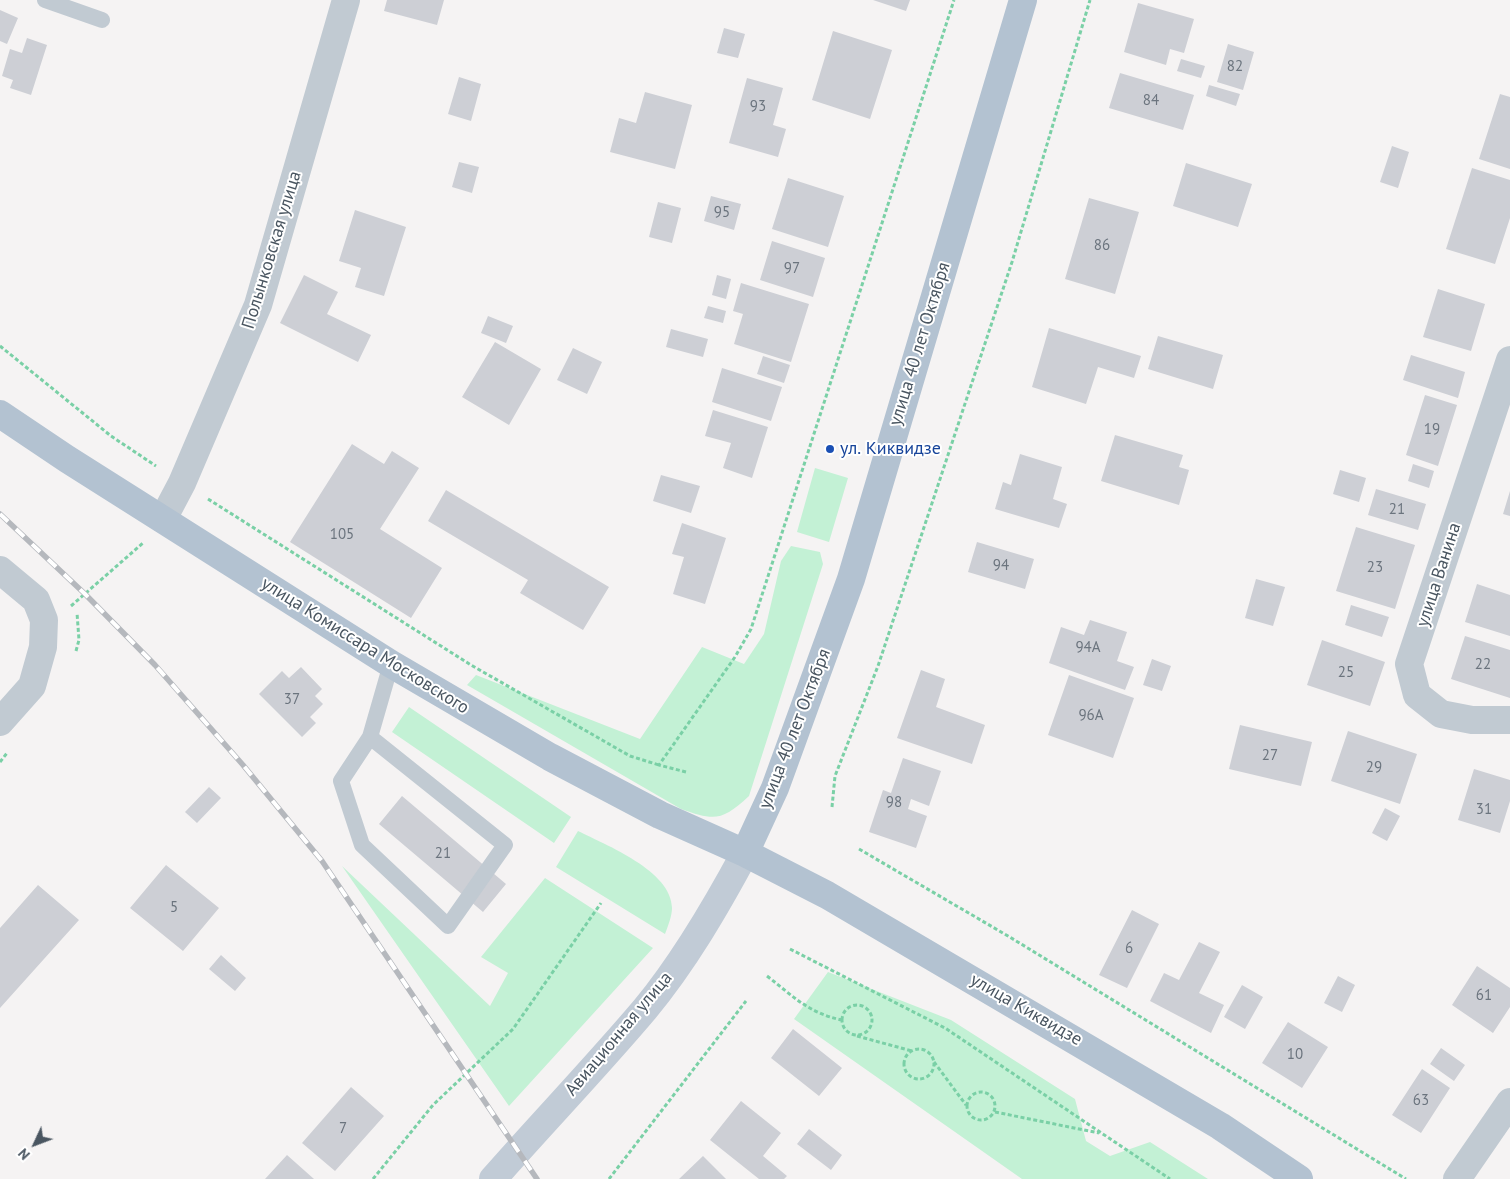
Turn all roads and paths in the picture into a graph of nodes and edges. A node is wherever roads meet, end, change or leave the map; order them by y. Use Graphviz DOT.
graph roads {
  1 [pos="45,0"];
  2 [pos="346,0"];
  3 [pos="954,0"];
  4 [pos="1023,0"];
  5 [pos="1090,0"];
  6 [pos="102,20"];
  7 [pos="0,346"];
  8 [pos="1510,360"];
  9 [pos="0,414"];
  10 [pos="182,483"];
  11 [pos="163,519"];
  12 [pos="0,570"];
  13 [pos="44,620"];
  14 [pos="391,664"];
  15 [pos="1510,720"];
  16 [pos="0,722"];
  17 [pos="370,737"];
  18 [pos="659,765"];
  19 [pos="686,772"];
  20 [pos="832,807"];
  21 [pos="859,849"];
  22 [pos="745,853"];
  23 [pos="601,903"];
  24 [pos="790,949"];
  25 [pos="767,976"];
  26 [pos="746,1001"];
  27 [pos="842,1020"];
  28 [pos="854,1035"];
  29 [pos="912,1051"];
  30 [pos="933,1061"];
  31 [pos="1510,1102"];
  32 [pos="966,1105"];
  33 [pos="995,1112"];
  34 [pos="1103,1134"];
  35 [pos="373,1179"];
  36 [pos="493,1179"];
  37 [pos="609,1179"];
  38 [pos="1170,1179"];
  39 [pos="1299,1179"];
  40 [pos="1406,1179"];
  41 [pos="1457,1179"];
  1 -- 6 [label="lane"];
  2 -- 10 [label="street, Полынковская улица"];
  3 -- 18 [label="path"];
  4 -- 22 [label="main road, улица 40 лет Октября"];
  5 -- 20 [label="path"];
  7 -- 10 [label="path"];
  8 -- 15 [label="street, улица Ванина"];
  9 -- 11 [label="main road, улица Комиссара Московского"];
  10 -- 11 [label="street, Полынковская улица"];
  10 -- 18 [label="path"];
  11 -- 13 [label="path"];
  11 -- 14 [label="main road, улица Комиссара Московского"];
  12 -- 13 [label="street"];
  13 -- 16 [label="street"];
  14 -- 17 [label="lane"];
  14 -- 22 [label="main road, улица Комиссара Московского"];
  17 -- 17 [label="lane"];
  18 -- 19 [label="path"];
  21 -- 40 [label="path"];
  22 -- 36 [label="main road, Авиационная улица"];
  22 -- 39 [label="main road, улица Киквидзе"];
  23 -- 35 [label="path"];
  24 -- 34 [label="path"];
  25 -- 27 [label="path"];
  26 -- 37 [label="path"];
  27 -- 28 [label="path"];
  27 -- 28 [label="path"];
  28 -- 29 [label="path"];
  29 -- 30 [label="path"];
  29 -- 30 [label="path"];
  30 -- 32 [label="path"];
  31 -- 41 [label="street"];
  32 -- 33 [label="path"];
  32 -- 33 [label="path"];
  33 -- 34 [label="path"];
  34 -- 38 [label="path"];
}
